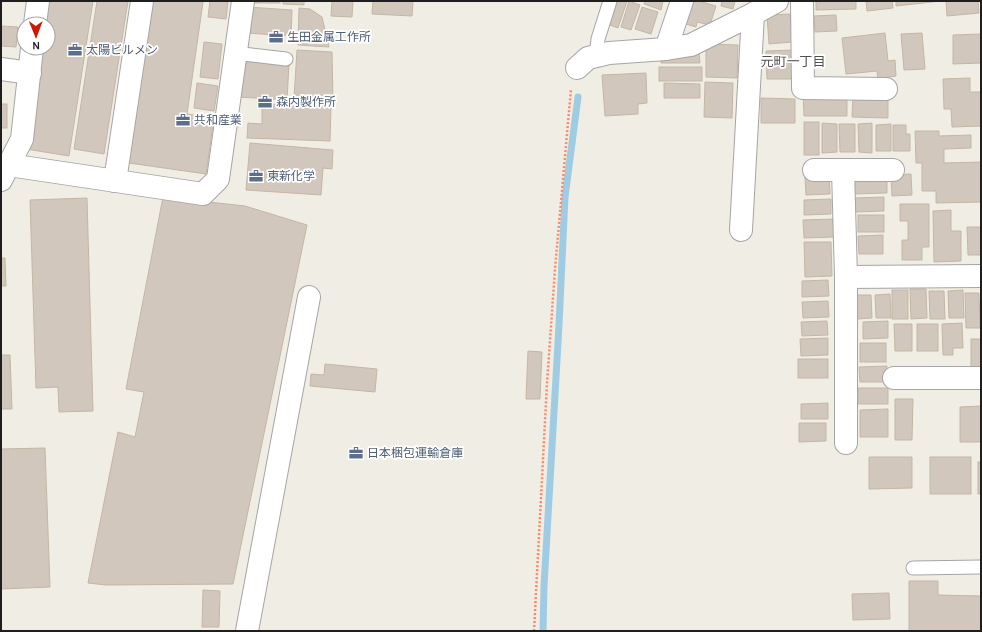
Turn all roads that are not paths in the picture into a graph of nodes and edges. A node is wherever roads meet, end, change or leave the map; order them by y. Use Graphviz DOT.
graph roads {
  1 [pos="38,1"];
  2 [pos="142,1"];
  3 [pos="243,1"];
  4 [pos="610,1"];
  5 [pos="682,1"];
  6 [pos="777,1"];
  7 [pos="802,1"];
  8 [pos="753,14"];
  9 [pos="36,16"];
  10 [pos="666,49"];
  11 [pos="235,53"];
  12 [pos="31,56"];
  13 [pos="596,56"];
  14 [pos="286,59"];
  15 [pos="577,68"];
  16 [pos="1,69"];
  17 [pos="30,73"];
  18 [pos="886,89"];
  19 [pos="814,170"];
  20 [pos="843,170"];
  21 [pos="893,170"];
  22 [pos="5,173"];
  23 [pos="115,181"];
  24 [pos="740,230"];
  25 [pos="981,276"];
  26 [pos="846,277"];
  27 [pos="309,297"];
  28 [pos="894,378"];
  29 [pos="981,378"];
  30 [pos="846,442"];
  31 [pos="981,567"];
  32 [pos="913,568"];
  33 [pos="247,631"];
  1 -- 9 [label="street"];
  2 -- 23 [label="street"];
  3 -- 11 [label="street"];
  4 -- 13 [label="lane"];
  5 -- 10 [label="street"];
  6 -- 8 [label="street"];
  7 -- 18 [label="street"];
  8 -- 10 [label="street"];
  8 -- 24 [label="street"];
  10 -- 13 [label="street"];
  11 -- 14 [label="lane"];
  11 -- 23 [label="street"];
  12 -- 17 [label="street"];
  13 -- 15 [label="street"];
  16 -- 17 [label="street"];
  17 -- 22 [label="street"];
  19 -- 20 [label="street"];
  20 -- 21 [label="street"];
  20 -- 26 [label="street"];
  22 -- 23 [label="street"];
  25 -- 26 [label="street"];
  26 -- 30 [label="street"];
  27 -- 33 [label="street"];
  28 -- 29 [label="street"];
  31 -- 32 [label="lane"];
}
